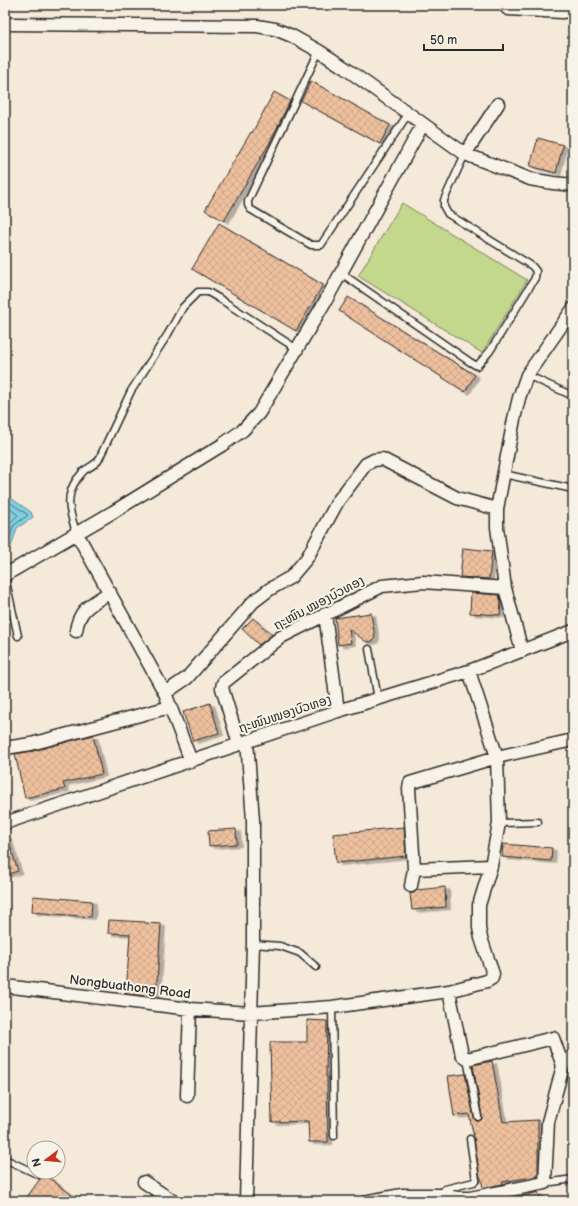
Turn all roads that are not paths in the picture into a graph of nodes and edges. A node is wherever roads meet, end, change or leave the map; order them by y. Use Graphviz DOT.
graph roads {
  1 [pos="504,5"];
  2 [pos="573,10"];
  3 [pos="5,24"];
  4 [pos="319,51"];
  5 [pos="498,104"];
  6 [pos="408,114"];
  7 [pos="423,124"];
  8 [pos="465,154"];
  9 [pos="573,185"];
  10 [pos="341,273"];
  11 [pos="573,309"];
  12 [pos="297,349"];
  13 [pos="527,375"];
  14 [pos="573,396"];
  15 [pos="503,474"];
  16 [pos="573,489"];
  17 [pos="497,509"];
  18 [pos="76,532"];
  19 [pos="5,576"];
  20 [pos="505,588"];
  21 [pos="110,592"];
  22 [pos="325,614"];
  23 [pos="76,631"];
  24 [pos="573,631"];
  25 [pos="18,636"];
  26 [pos="369,649"];
  27 [pos="522,651"];
  28 [pos="469,671"];
  29 [pos="165,693"];
  30 [pos="378,699"];
  31 [pos="170,708"];
  32 [pos="338,711"];
  33 [pos="573,740"];
  34 [pos="243,742"];
  35 [pos="5,748"];
  36 [pos="496,757"];
  37 [pos="191,761"];
  38 [pos="538,822"];
  39 [pos="5,823"];
  40 [pos="499,823"];
  41 [pos="491,866"];
  42 [pos="414,870"];
  43 [pos="411,886"];
  44 [pos="253,944"];
  45 [pos="316,967"];
  46 [pos="5,986"];
  47 [pos="449,991"];
  48 [pos="332,1007"];
  49 [pos="190,1009"];
  50 [pos="251,1013"];
  51 [pos="573,1056"];
  52 [pos="467,1059"];
  53 [pos="563,1066"];
  54 [pos="187,1096"];
  55 [pos="478,1118"];
  56 [pos="334,1136"];
  57 [pos="470,1139"];
  58 [pos="5,1159"];
  59 [pos="26,1169"];
  60 [pos="573,1179"];
  61 [pos="144,1182"];
  62 [pos="545,1183"];
  63 [pos="440,1195"];
  64 [pos="173,1201"];
  65 [pos="246,1201"];
  66 [pos="369,1201"];
  1 -- 2 [label="street"];
  3 -- 4 [label="street"];
  4 -- 6 [label="street"];
  4 -- 6 [label="lane"];
  5 -- 8 [label="street"];
  6 -- 7 [label="street"];
  7 -- 8 [label="street"];
  7 -- 10 [label="street"];
  8 -- 9 [label="street"];
  8 -- 10 [label="lane"];
  10 -- 12 [label="street"];
  11 -- 13 [label="street"];
  12 -- 18 [label="street"];
  12 -- 18 [label="lane"];
  13 -- 14 [label="lane"];
  13 -- 15 [label="street"];
  15 -- 16 [label="lane"];
  15 -- 17 [label="street"];
  17 -- 20 [label="street"];
  17 -- 29 [label="street"];
  18 -- 19 [label="street"];
  18 -- 21 [label="street"];
  19 -- 25 [label="lane"];
  20 -- 22 [label="street, ຖະໜົນ ໝອງບົວທອງ"];
  20 -- 27 [label="street"];
  21 -- 23 [label="street"];
  21 -- 29 [label="street"];
  22 -- 32 [label="street"];
  22 -- 34 [label="street, ຖະໜົນ ໝອງບົວທອງ"];
  24 -- 27 [label="street, ຖະໜົນໜອງບົວທອງ"];
  26 -- 30 [label="lane"];
  27 -- 28 [label="street, ຖະໜົນໜອງບົວທອງ"];
  28 -- 30 [label="street, ຖະໜົນໜອງບົວທອງ"];
  28 -- 36 [label="street"];
  29 -- 31 [label="street"];
  30 -- 32 [label="street, ຖະໜົນໜອງບົວທອງ"];
  31 -- 35 [label="street"];
  31 -- 37 [label="street"];
  32 -- 34 [label="street, ຖະໜົນໜອງບົວທອງ"];
  33 -- 36 [label="street"];
  34 -- 37 [label="street, ຖະໜົນໜອງບົວທອງ"];
  34 -- 44 [label="street"];
  36 -- 40 [label="street"];
  36 -- 42 [label="street"];
  37 -- 39 [label="street, ຖະໜົນໜອງບົວທອງ"];
  38 -- 40 [label="lane"];
  40 -- 41 [label="street"];
  41 -- 42 [label="street"];
  41 -- 47 [label="street, Nongbuathong Road"];
  42 -- 43 [label="street"];
  44 -- 45 [label="lane"];
  44 -- 50 [label="street"];
  46 -- 49 [label="street, Nongbuathong Road"];
  47 -- 48 [label="street, Nongbuathong Road"];
  47 -- 52 [label="street"];
  48 -- 50 [label="street, Nongbuathong Road"];
  48 -- 56 [label="lane"];
  49 -- 50 [label="street, Nongbuathong Road"];
  49 -- 54 [label="street"];
  50 -- 65 [label="street"];
  51 -- 53 [label="street"];
  52 -- 53 [label="street"];
  52 -- 55 [label="lane"];
  53 -- 62 [label="street"];
  57 -- 63 [label="lane"];
  58 -- 59 [label="lane"];
  60 -- 62 [label="lane"];
  61 -- 64 [label="street"];
  62 -- 63 [label="street"];
  63 -- 66 [label="street"];
}
